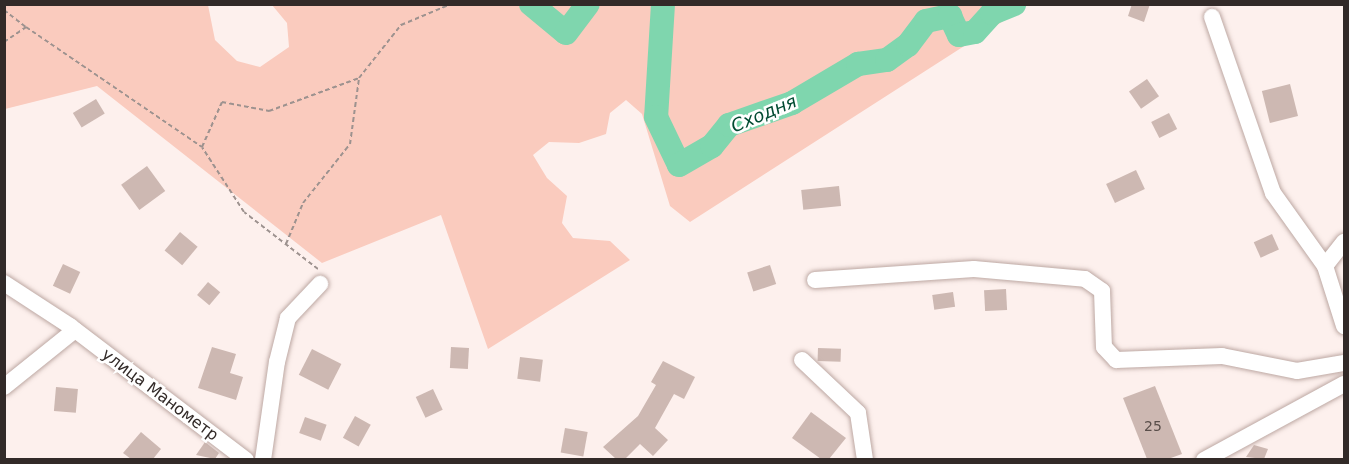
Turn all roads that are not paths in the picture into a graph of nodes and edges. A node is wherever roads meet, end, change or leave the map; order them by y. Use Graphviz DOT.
graph roads {
  1 [pos="1212,17"];
  2 [pos="1344,242"];
  3 [pos="1325,266"];
  4 [pos="814,280"];
  5 [pos="4,283"];
  6 [pos="320,284"];
  7 [pos="1344,326"];
  8 [pos="75,330"];
  9 [pos="802,360"];
  10 [pos="1344,363"];
  11 [pos="1344,384"];
  12 [pos="4,387"];
  13 [pos="246,459"];
  14 [pos="263,459"];
  15 [pos="865,459"];
  16 [pos="1204,459"];
  1 -- 3 [label="street"];
  2 -- 3 [label="street"];
  3 -- 7 [label="street"];
  4 -- 10 [label="street"];
  5 -- 8 [label="street, улица Манометр"];
  6 -- 14 [label="street"];
  8 -- 12 [label="street"];
  8 -- 13 [label="street, улица Манометр"];
  9 -- 15 [label="street"];
  11 -- 16 [label="street"];
}
